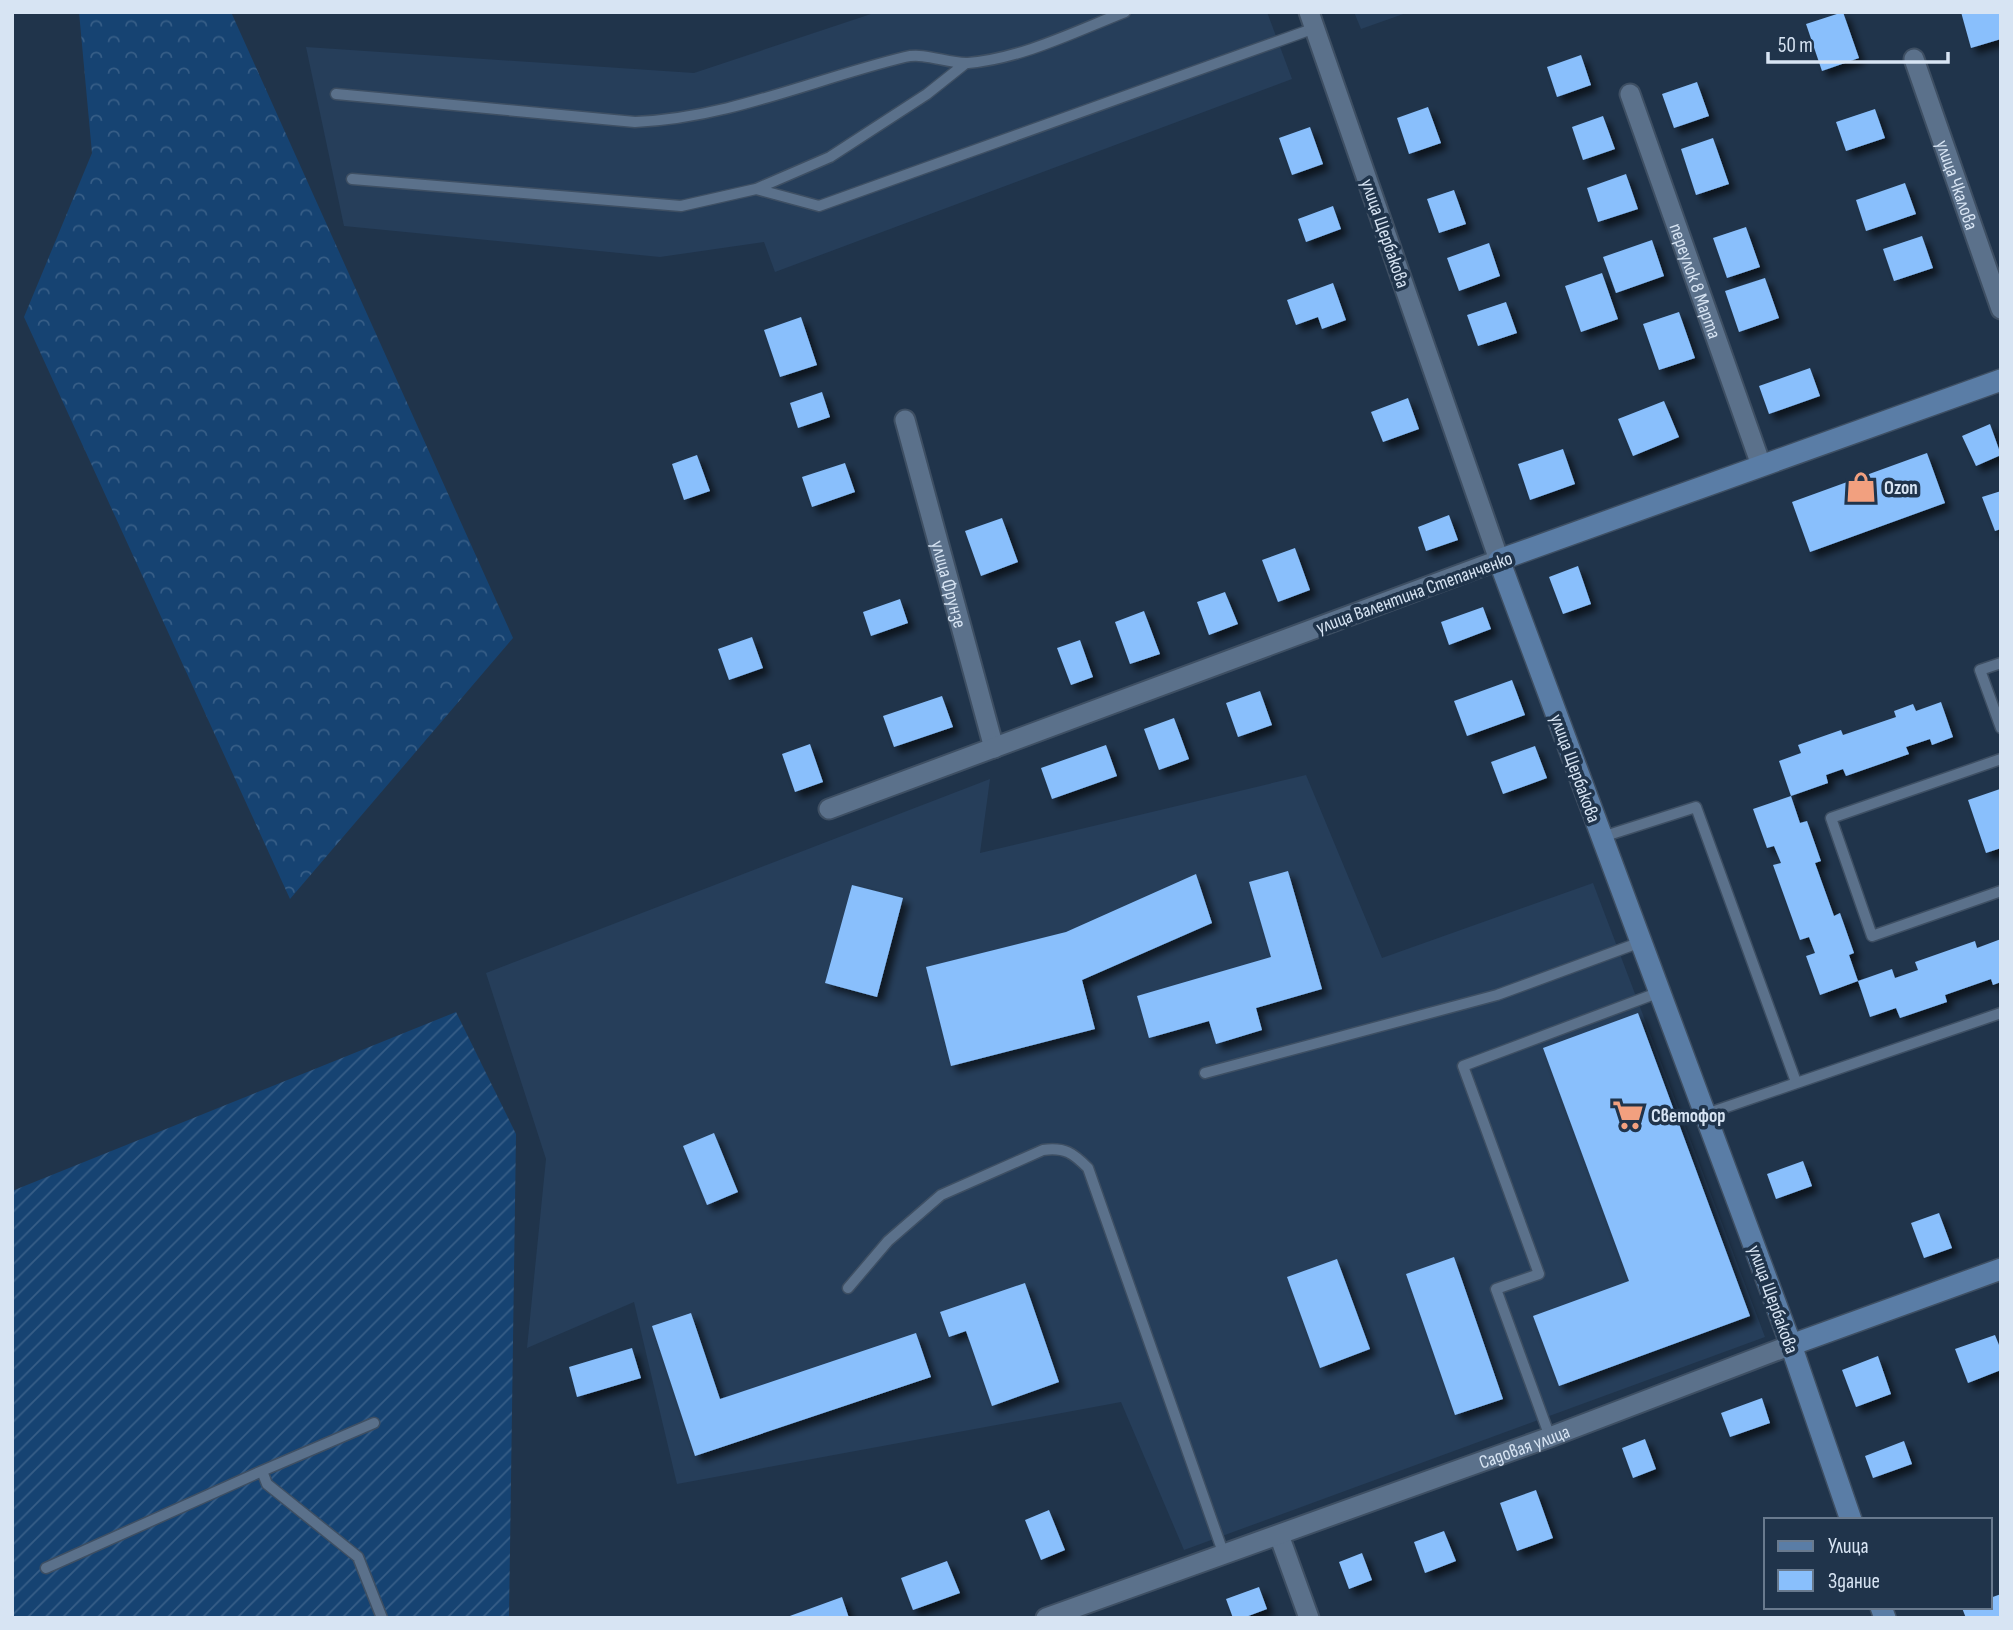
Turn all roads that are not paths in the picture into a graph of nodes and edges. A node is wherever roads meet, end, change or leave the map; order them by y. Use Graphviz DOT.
graph roads {
  1 [pos="1125,12"];
  2 [pos="1312,20"];
  3 [pos="1914,60"];
  4 [pos="966,63"];
  5 [pos="336,94"];
  6 [pos="1630,94"];
  7 [pos="352,179"];
  8 [pos="756,189"];
  9 [pos="2001,309"];
  10 [pos="2001,380"];
  11 [pos="905,420"];
  12 [pos="1761,465"];
  13 [pos="1499,560"];
  14 [pos="2001,663"];
  15 [pos="2001,728"];
  16 [pos="994,748"];
  17 [pos="2001,759"];
  18 [pos="829,809"];
  19 [pos="1602,836"];
  20 [pos="2001,891"];
  21 [pos="1641,942"];
  22 [pos="1660,992"];
  23 [pos="2001,1013"];
  24 [pos="1205,1073"];
  25 [pos="1796,1082"];
  26 [pos="1705,1114"];
  27 [pos="2001,1269"];
  28 [pos="848,1287"];
  29 [pos="1791,1345"];
  30 [pos="374,1423"];
  31 [pos="1550,1437"];
  32 [pos="262,1471"];
  33 [pos="1850,1518"];
  34 [pos="1279,1535"];
  35 [pos="1224,1555"];
  36 [pos="46,1568"];
  37 [pos="382,1618"];
  38 [pos="1045,1618"];
  39 [pos="1309,1618"];
  1 -- 4 [label="lane"];
  2 -- 8 [label="lane"];
  2 -- 13 [label="street, улица Щербакова"];
  3 -- 9 [label="street, улица Чкалова"];
  4 -- 5 [label="lane"];
  4 -- 8 [label="lane"];
  6 -- 12 [label="street, переулок 8 Марта"];
  7 -- 8 [label="lane"];
  10 -- 12 [label="street, улица Валентина Степанченко"];
  11 -- 16 [label="street, улица Фрунзе"];
  12 -- 13 [label="street, улица Валентина Степанченко"];
  13 -- 16 [label="street, улица Валентина Степанченко"];
  13 -- 19 [label="street, улица Щербакова"];
  14 -- 15 [label="lane"];
  16 -- 18 [label="street, улица Валентина Степанченко"];
  17 -- 20 [label="lane"];
  19 -- 21 [label="street, улица Щербакова"];
  19 -- 25 [label="lane"];
  21 -- 22 [label="street, улица Щербакова"];
  21 -- 24 [label="lane"];
  22 -- 26 [label="street, улица Щербакова"];
  22 -- 31 [label="lane"];
  23 -- 25 [label="lane"];
  25 -- 26 [label="lane"];
  26 -- 29 [label="street, улица Щербакова"];
  27 -- 29 [label="street, Садовая улица"];
  28 -- 35 [label="lane"];
  29 -- 31 [label="street, Садовая улица"];
  29 -- 33 [label="street, улица Щербакова"];
  30 -- 32 [label="lane"];
  31 -- 34 [label="street, Садовая улица"];
  32 -- 36 [label="lane"];
  32 -- 37 [label="lane"];
  34 -- 35 [label="street, Садовая улица"];
  34 -- 39 [label="street"];
  35 -- 38 [label="street, Садовая улица"];
}
